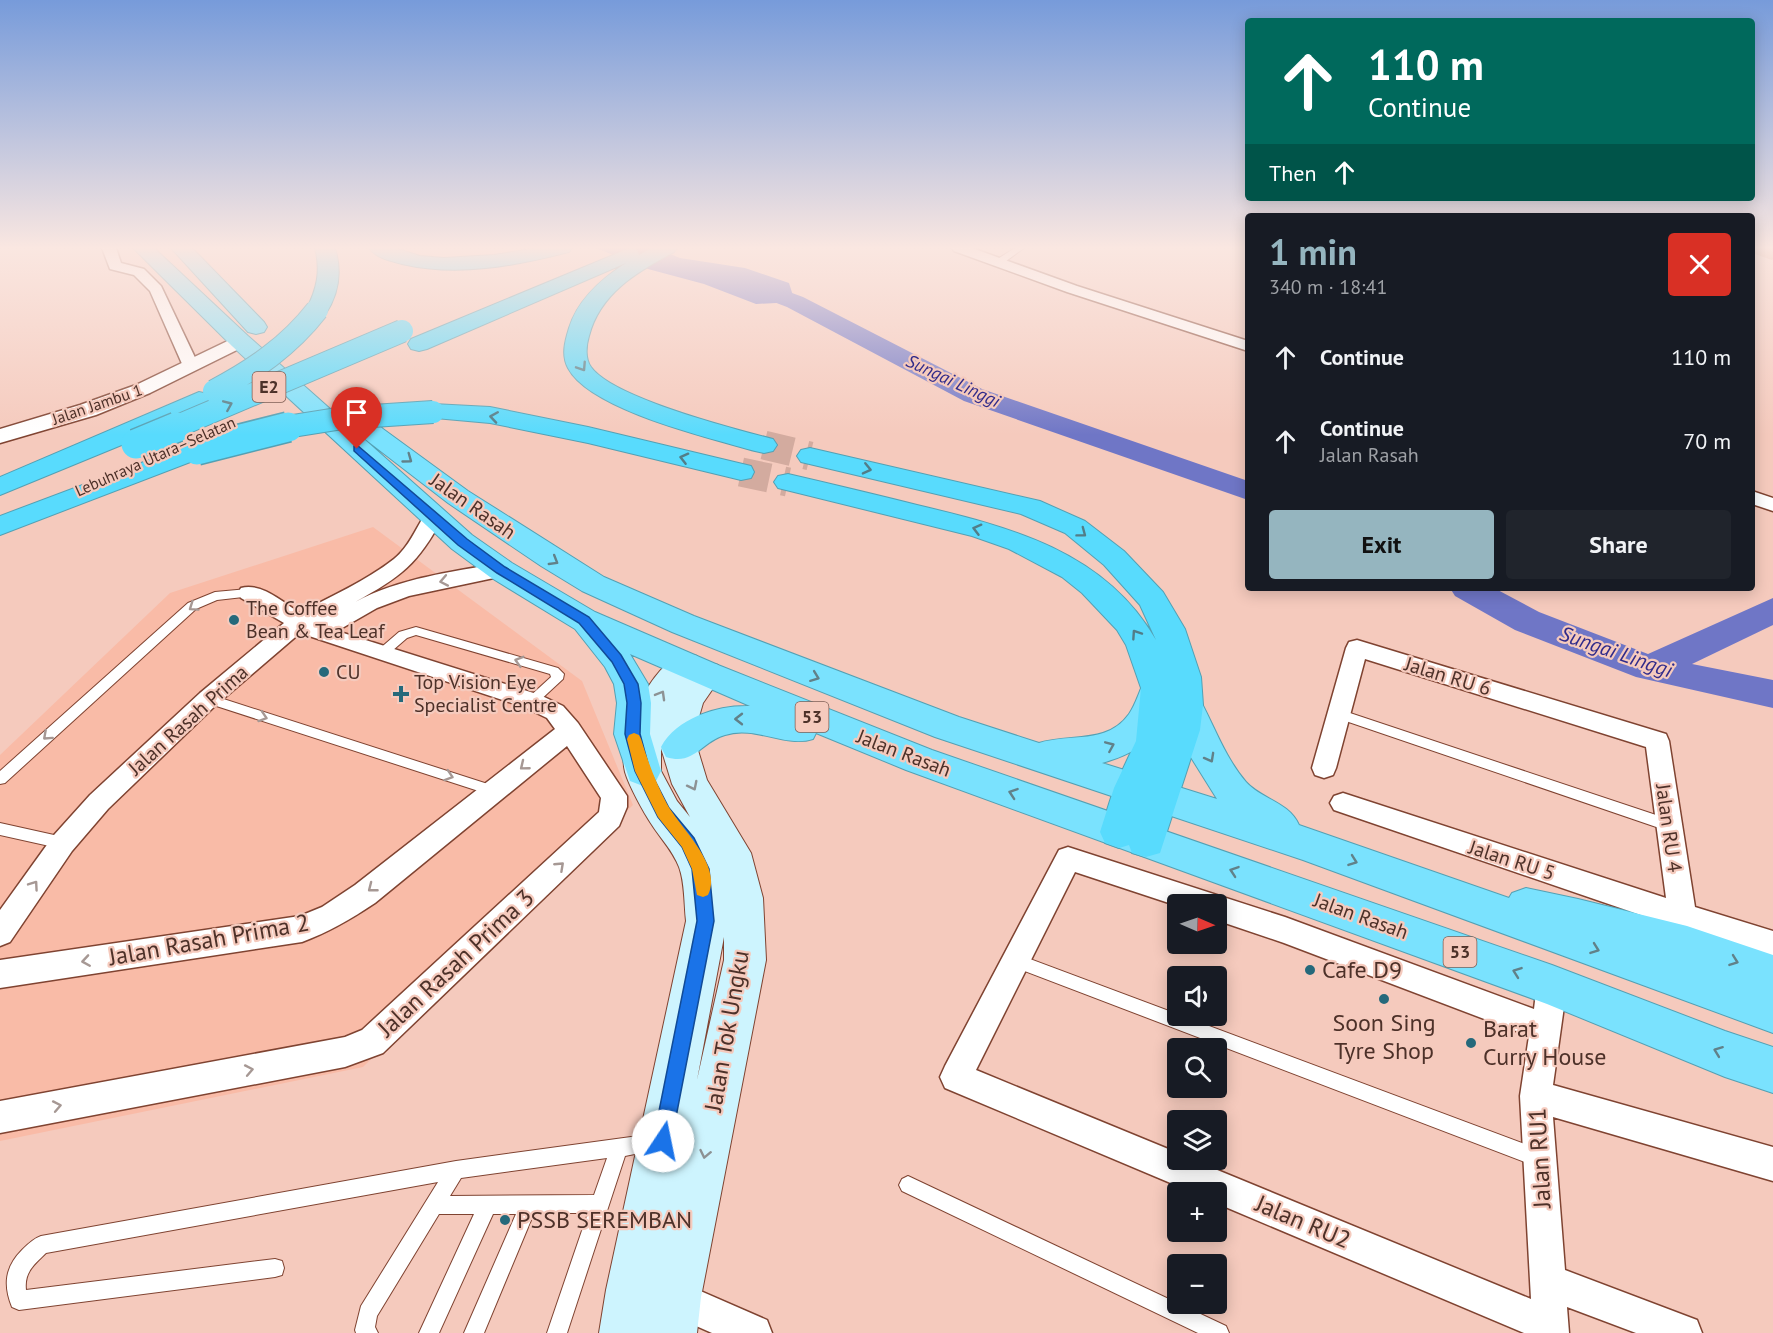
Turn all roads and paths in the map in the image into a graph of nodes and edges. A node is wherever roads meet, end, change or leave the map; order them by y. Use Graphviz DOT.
graph roads {
  1 [pos="165,310"];
  2 [pos="208,310"];
  3 [pos="239,310"];
  4 [pos="317,310"];
  5 [pos="478,310"];
  6 [pos="588,310"];
  7 [pos="1142,310"];
  8 [pos="240,341"];
  9 [pos="1245,345"];
  10 [pos="190,366"];
  11 [pos="0,436"];
  12 [pos="764,445"];
  13 [pos="145,450"];
  14 [pos="810,456"];
  15 [pos="741,472"];
  16 [pos="788,482"];
  17 [pos="0,487"];
  18 [pos="1755,498"];
  19 [pos="0,505"];
  20 [pos="1773,505"];
  21 [pos="433,517"];
  22 [pos="0,525"];
  23 [pos="501,570"];
  24 [pos="248,593"];
  25 [pos="584,620"];
  26 [pos="682,624"];
  27 [pos="307,628"];
  28 [pos="381,654"];
  29 [pos="761,656"];
  30 [pos="699,665"];
  31 [pos="1172,696"];
  32 [pos="208,699"];
  33 [pos="532,701"];
  34 [pos="1338,714"];
  35 [pos="570,730"];
  36 [pos="1658,741"];
  37 [pos="679,747"];
  38 [pos="1031,754"];
  39 [pos="919,760"];
  40 [pos="1324,768"];
  41 [pos="643,771"];
  42 [pos="0,779"];
  43 [pos="494,791"];
  44 [pos="1145,792"];
  45 [pos="1343,802"];
  46 [pos="1668,825"];
  47 [pos="0,829"];
  48 [pos="1132,836"];
  49 [pos="63,843"];
  50 [pos="1310,845"];
  51 [pos="1412,883"];
  52 [pos="1287,890"];
  53 [pos="1178,894"];
  54 [pos="1227,911"];
  55 [pos="1285,930"];
  56 [pos="1685,930"];
  57 [pos="0,933"];
  58 [pos="1773,944"];
  59 [pos="1014,960"];
  60 [pos="0,974"];
  61 [pos="1773,975"];
  62 [pos="1552,985"];
  63 [pos="1773,1012"];
  64 [pos="1546,1029"];
  65 [pos="1773,1070"];
  66 [pos="1536,1096"];
  67 [pos="0,1117"];
  68 [pos="641,1144"];
  69 [pos="1540,1159"];
  70 [pos="1773,1164"];
  71 [pos="456,1170"];
  72 [pos="908,1185"];
  73 [pos="601,1204"];
  74 [pos="434,1205"];
  75 [pos="528,1206"];
  76 [pos="487,1207"];
  77 [pos="275,1268"];
  78 [pos="1547,1281"];
  79 [pos="651,1313"];
  80 [pos="1551,1329"];
  81 [pos="368,1333"];
  82 [pos="429,1333"];
  83 [pos="474,1333"];
  84 [pos="557,1333"];
  85 [pos="754,1333"];
  86 [pos="1219,1333"];
  87 [pos="1684,1333"];
  1 -- 10 [label="street"];
  2 -- 8 [label="highway, Jalan Rasah / 53"];
  3 -- 26 [label="highway, Jalan Rasah / 53, one-way"];
  4 -- 17 [label="highway, bridge"];
  5 -- 13 [label="highway, Lebuhraya Utara–Selatan / E2"];
  6 -- 12 [label="highway, one-way"];
  7 -- 9 [label="street"];
  8 -- 10 [label="street, Jalan Jambu 1"];
  8 -- 21 [label="highway, Jalan Rasah / 53"];
  10 -- 11 [label="street, Jalan Jambu 1"];
  13 -- 19 [label="highway, Lebuhraya Utara–Selatan / E2"];
  13 -- 22 [label="highway, Lebuhraya Utara–Selatan / E2"];
  14 -- 31 [label="highway, one-way"];
  15 -- 22 [label="highway, one-way, bridge"];
  31 -- 16 [label="highway, one-way"];
  18 -- 20 [label="street"];
  21 -- 23 [label="highway, Jalan Rasah / 53"];
  21 -- 27 [label="street, Jalan Rasah Prima"];
  23 -- 25 [label="highway, Jalan Rasah / 53"];
  23 -- 27 [label="street, Jalan Rasah Prima, one-way"];
  24 -- 27 [label="street, Jalan Rasah Prima 3"];
  24 -- 42 [label="lane, one-way"];
  25 -- 30 [label="highway, Jalan Rasah / 53"];
  25 -- 41 [label="highway"];
  26 -- 29 [label="highway, Jalan Rasah / 53"];
  26 -- 30 [label="highway"];
  27 -- 28 [label="street, Jalan Rasah Prima 3"];
  27 -- 32 [label="street, Jalan Rasah Prima"];
  28 -- 33 [label="street, Jalan Rasah Prima 3"];
  33 -- 28 [label="lane, one-way"];
  29 -- 30 [label="highway"];
  29 -- 38 [label="highway, Jalan Rasah / 53, one-way"];
  30 -- 37 [label="main road, Jalan Tok Ungku"];
  30 -- 39 [label="highway, Jalan Rasah / 53"];
  41 -- 30 [label="main road, Jalan Tok Ungku, one-way"];
  38 -- 31 [label="highway, one-way"];
  31 -- 44 [label="highway"];
  31 -- 50 [label="highway, one-way"];
  32 -- 43 [label="lane, one-way"];
  32 -- 49 [label="street, Jalan Rasah Prima"];
  33 -- 35 [label="street, Jalan Rasah Prima 3"];
  34 -- 36 [label="street, Jalan RU 6"];
  34 -- 40 [label="street, Jalan RU 6"];
  34 -- 46 [label="lane"];
  35 -- 43 [label="street, Jalan Rasah Prima 2, one-way"];
  67 -- 35 [label="street, Jalan Rasah Prima 3, one-way"];
  36 -- 46 [label="street, Jalan RU 4"];
  39 -- 37 [label="highway, one-way"];
  37 -- 79 [label="main road, Jalan Tok Ungku, one-way"];
  38 -- 44 [label="highway, Jalan Rasah / 53"];
  48 -- 39 [label="highway, Jalan Rasah / 53, one-way"];
  41 -- 68 [label="main road, Jalan Tok Ungku"];
  43 -- 60 [label="street, Jalan Rasah Prima 2, one-way"];
  44 -- 48 [label="highway"];
  44 -- 50 [label="highway, Jalan Rasah / 53"];
  45 -- 56 [label="street, Jalan RU 5"];
  46 -- 56 [label="street, Jalan RU 4"];
  47 -- 49 [label="lane"];
  52 -- 48 [label="highway, Jalan Rasah / 53, one-way"];
  57 -- 49 [label="street, Jalan Rasah Prima, one-way"];
  50 -- 51 [label="highway, Jalan Rasah / 53, one-way"];
  51 -- 56 [label="highway"];
  51 -- 63 [label="highway, Jalan Rasah / 53, one-way"];
  52 -- 55 [label="street"];
  62 -- 52 [label="highway, Jalan Rasah / 53, one-way"];
  53 -- 59 [label="street"];
  54 -- 55 [label="street"];
  55 -- 64 [label="street"];
  56 -- 58 [label="street, Jalan RU 5"];
  56 -- 61 [label="highway, one-way"];
  59 -- 69 [label="lane"];
  59 -- 80 [label="street, Jalan RU2"];
  62 -- 64 [label="street, Jalan RU1"];
  65 -- 62 [label="highway, Jalan Rasah / 53, one-way"];
  64 -- 66 [label="street, Jalan RU1"];
  66 -- 69 [label="street, Jalan RU1"];
  66 -- 70 [label="street"];
  68 -- 71 [label="lane"];
  68 -- 73 [label="lane"];
  68 -- 79 [label="main road, Jalan Tok Ungku"];
  69 -- 78 [label="street, Jalan RU1"];
  71 -- 74 [label="lane"];
  71 -- 77 [label="lane"];
  72 -- 86 [label="lane"];
  73 -- 75 [label="lane"];
  73 -- 84 [label="lane"];
  74 -- 76 [label="lane"];
  74 -- 81 [label="lane"];
  75 -- 76 [label="lane"];
  75 -- 83 [label="lane"];
  76 -- 82 [label="lane"];
  78 -- 80 [label="street, Jalan RU1"];
  78 -- 87 [label="street"];
  79 -- 85 [label="street"];
}
